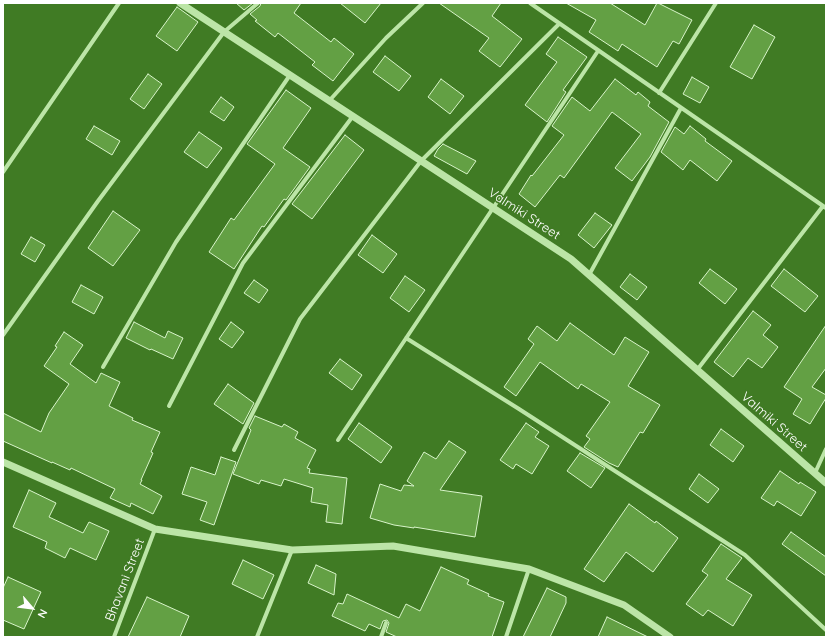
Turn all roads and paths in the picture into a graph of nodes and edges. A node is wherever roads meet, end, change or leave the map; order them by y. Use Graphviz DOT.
graph roads {
  1 [pos="119,3"];
  2 [pos="180,3"];
  3 [pos="258,3"];
  4 [pos="423,3"];
  5 [pos="530,3"];
  6 [pos="716,3"];
  7 [pos="560,24"];
  8 [pos="224,32"];
  9 [pos="598,51"];
  10 [pos="290,75"];
  11 [pos="659,93"];
  12 [pos="329,101"];
  13 [pos="681,108"];
  14 [pos="353,116"];
  15 [pos="421,161"];
  16 [pos="3,172"];
  17 [pos="824,207"];
  18 [pos="494,208"];
  19 [pos="589,275"];
  20 [pos="3,335"];
  21 [pos="406,338"];
  22 [pos="103,367"];
  23 [pos="697,370"];
  24 [pos="169,406"];
  25 [pos="338,440"];
  26 [pos="826,449"];
  27 [pos="234,450"];
  28 [pos="3,462"];
  29 [pos="815,473"];
  30 [pos="826,483"];
  31 [pos="155,530"];
  32 [pos="292,550"];
  33 [pos="529,569"];
  34 [pos="386,623"];
  35 [pos="826,630"];
  36 [pos="114,637"];
  37 [pos="257,637"];
  38 [pos="381,637"];
  39 [pos="506,637"];
  40 [pos="670,637"];
  1 -- 16 [label="street"];
  2 -- 8 [label="street, Valmiki Street"];
  3 -- 8 [label="street"];
  4 -- 12 [label="street"];
  5 -- 7 [label="street"];
  6 -- 11 [label="street"];
  7 -- 9 [label="street"];
  7 -- 15 [label="street"];
  8 -- 10 [label="street, Valmiki Street"];
  8 -- 20 [label="street"];
  9 -- 11 [label="street"];
  9 -- 18 [label="street"];
  10 -- 12 [label="street, Valmiki Street"];
  10 -- 22 [label="street"];
  11 -- 13 [label="street"];
  12 -- 14 [label="street, Valmiki Street"];
  13 -- 17 [label="street"];
  13 -- 19 [label="street"];
  14 -- 15 [label="street, Valmiki Street"];
  14 -- 24 [label="street"];
  15 -- 18 [label="street, Valmiki Street"];
  15 -- 27 [label="street"];
  17 -- 23 [label="street"];
  18 -- 19 [label="street, Valmiki Street"];
  18 -- 21 [label="street"];
  19 -- 23 [label="street, Valmiki Street"];
  21 -- 25 [label="street"];
  21 -- 35 [label="street"];
  23 -- 29 [label="street, Valmiki Street"];
  26 -- 29 [label="street"];
  28 -- 31 [label="street"];
  29 -- 30 [label="street, Valmiki Street"];
  31 -- 32 [label="street"];
  31 -- 36 [label="street, Bhavani Street"];
  32 -- 33 [label="street"];
  32 -- 37 [label="street"];
  33 -- 39 [label="street"];
  33 -- 40 [label="street"];
  34 -- 38 [label="street"];
}
